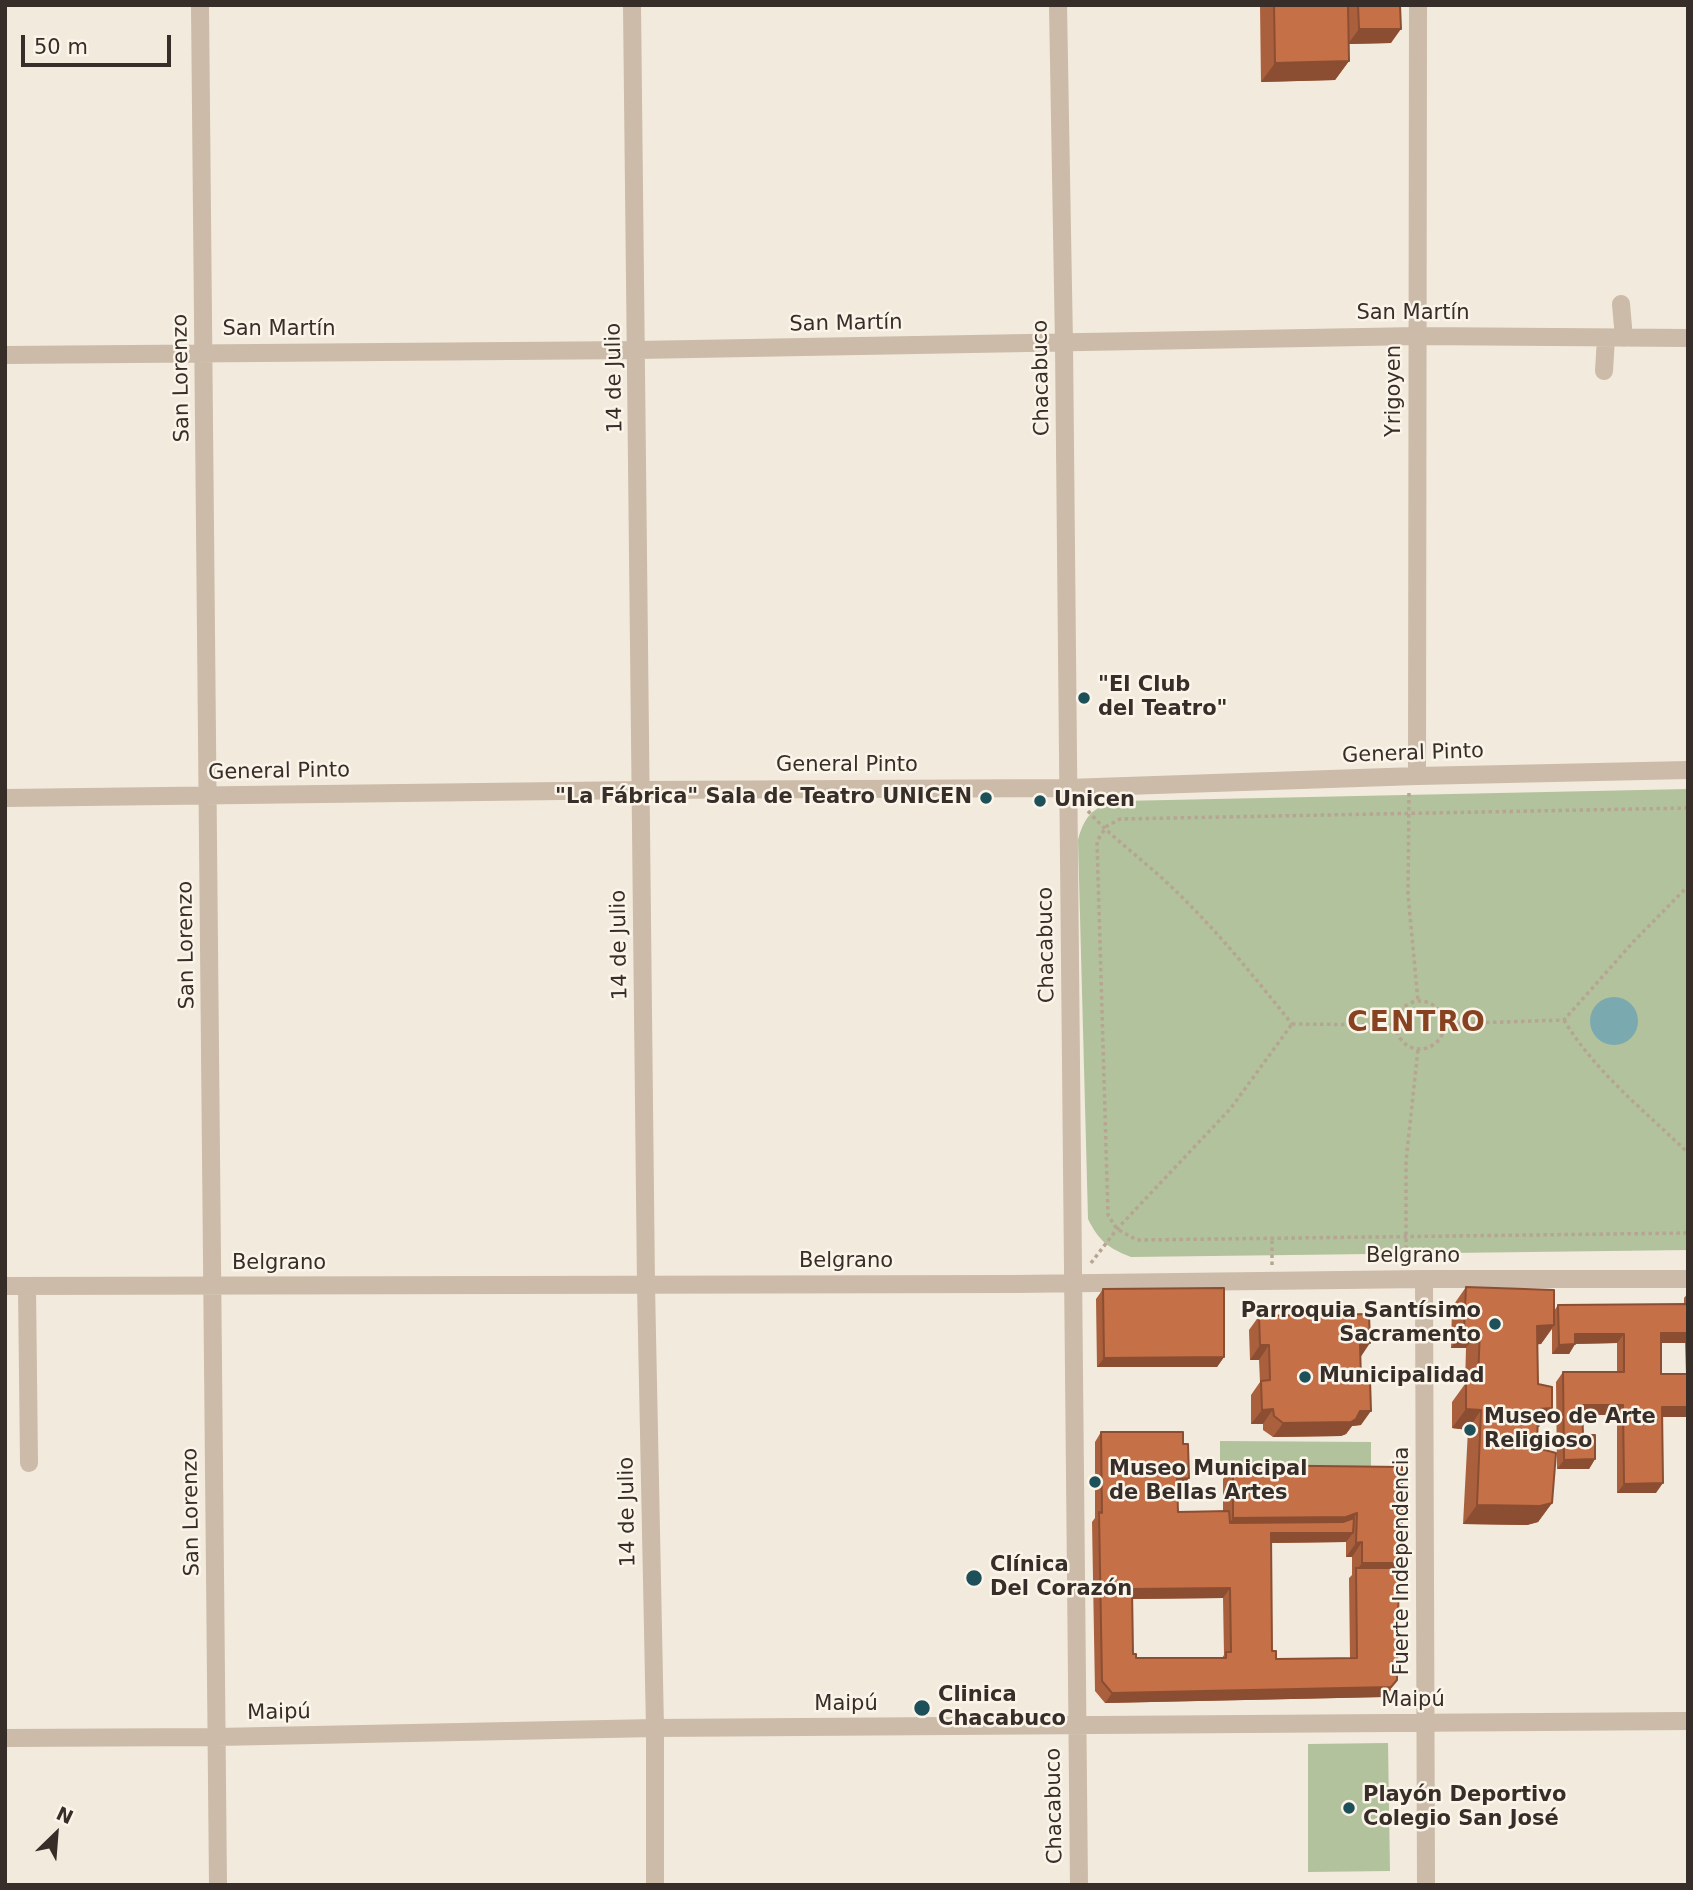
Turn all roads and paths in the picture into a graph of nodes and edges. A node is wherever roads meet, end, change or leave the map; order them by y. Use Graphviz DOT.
graph roads {
  1 [pos="200,5"];
  2 [pos="632,5"];
  3 [pos="1058,5"];
  4 [pos="1418,5"];
  5 [pos="1621,304"];
  6 [pos="1418,336"];
  7 [pos="1615,338"];
  8 [pos="1688,338"];
  9 [pos="1064,344"];
  10 [pos="637,350"];
  11 [pos="205,354"];
  12 [pos="5,355"];
  13 [pos="1604,371"];
  14 [pos="1688,770"];
  15 [pos="1413,776"];
  16 [pos="1068,788"];
  17 [pos="641,790"];
  18 [pos="208,796"];
  19 [pos="5,798"];
  20 [pos="1688,808"];
  21 [pos="1409,814"];
  22 [pos="1105,830"];
  23 [pos="1688,886"];
  24 [pos="1418,1001"];
  25 [pos="1564,1020"];
  26 [pos="1292,1024"];
  27 [pos="1444,1024"];
  28 [pos="1396,1025"];
  29 [pos="1418,1049"];
  30 [pos="1688,1153"];
  31 [pos="1118,1229"];
  32 [pos="1688,1233"];
  33 [pos="1406,1237"];
  34 [pos="1272,1239"];
  35 [pos="1415,1279"];
  36 [pos="1688,1279"];
  37 [pos="1272,1281"];
  38 [pos="1074,1284"];
  39 [pos="646,1285"];
  40 [pos="5,1286"];
  41 [pos="27,1287"];
  42 [pos="213,1287"];
  43 [pos="29,1463"];
  44 [pos="1688,1721"];
  45 [pos="1426,1724"];
  46 [pos="1076,1726"];
  47 [pos="655,1728"];
  48 [pos="217,1737"];
  49 [pos="5,1738"];
  50 [pos="218,1885"];
  51 [pos="655,1885"];
  52 [pos="1079,1885"];
  53 [pos="1426,1885"];
  1 -- 11 [label="street, San Lorenzo"];
  2 -- 10 [label="street, 14 de Julio"];
  3 -- 9 [label="street, Chacabuco"];
  4 -- 6 [label="street, Yrigoyen"];
  5 -- 7 [label="street"];
  6 -- 7 [label="street, San Martín"];
  6 -- 9 [label="street, San Martín"];
  6 -- 15 [label="street, Yrigoyen"];
  7 -- 8 [label="street, San Martín"];
  7 -- 13 [label="street"];
  9 -- 10 [label="street, San Martín"];
  9 -- 16 [label="street, Chacabuco"];
  10 -- 11 [label="street, San Martín"];
  10 -- 17 [label="street, 14 de Julio"];
  11 -- 12 [label="street, San Martín"];
  11 -- 18 [label="street, San Lorenzo"];
  14 -- 15 [label="street, General Pinto"];
  15 -- 16 [label="street, General Pinto"];
  15 -- 21 [label="path"];
  16 -- 17 [label="street, General Pinto"];
  16 -- 22 [label="path"];
  16 -- 38 [label="street, Chacabuco"];
  17 -- 18 [label="street, General Pinto"];
  17 -- 39 [label="street, 14 de Julio"];
  18 -- 19 [label="street, General Pinto"];
  18 -- 42 [label="street, San Lorenzo"];
  20 -- 21 [label="path"];
  21 -- 22 [label="path"];
  21 -- 24 [label="path"];
  22 -- 26 [label="path"];
  22 -- 31 [label="path"];
  23 -- 25 [label="path"];
  24 -- 27 [label="path"];
  24 -- 28 [label="path"];
  25 -- 27 [label="path"];
  25 -- 30 [label="path"];
  26 -- 28 [label="path"];
  26 -- 31 [label="path"];
  27 -- 29 [label="path"];
  28 -- 29 [label="path"];
  29 -- 33 [label="path"];
  31 -- 34 [label="path"];
  31 -- 38 [label="path"];
  32 -- 33 [label="path"];
  33 -- 34 [label="path"];
  33 -- 35 [label="path"];
  34 -- 37 [label="path"];
  35 -- 36 [label="street, Belgrano"];
  35 -- 37 [label="street, Belgrano"];
  35 -- 45 [label="street, Fuerte Independencia"];
  37 -- 38 [label="street, Belgrano"];
  38 -- 39 [label="street, Belgrano"];
  38 -- 46 [label="street, Chacabuco"];
  39 -- 42 [label="street, Belgrano"];
  39 -- 47 [label="street, 14 de Julio"];
  40 -- 41 [label="street, Belgrano"];
  41 -- 42 [label="street, Belgrano"];
  41 -- 43 [label="street"];
  42 -- 48 [label="street, San Lorenzo"];
  44 -- 45 [label="street, Maipú"];
  45 -- 46 [label="street, Maipú"];
  45 -- 53 [label="street, Fuerte Independencia"];
  46 -- 47 [label="street, Maipú"];
  46 -- 52 [label="street, Chacabuco"];
  47 -- 48 [label="street, Maipú"];
  47 -- 51 [label="street, 14 de Julio"];
  48 -- 49 [label="street, Maipú"];
  48 -- 50 [label="street, San Lorenzo"];
}
